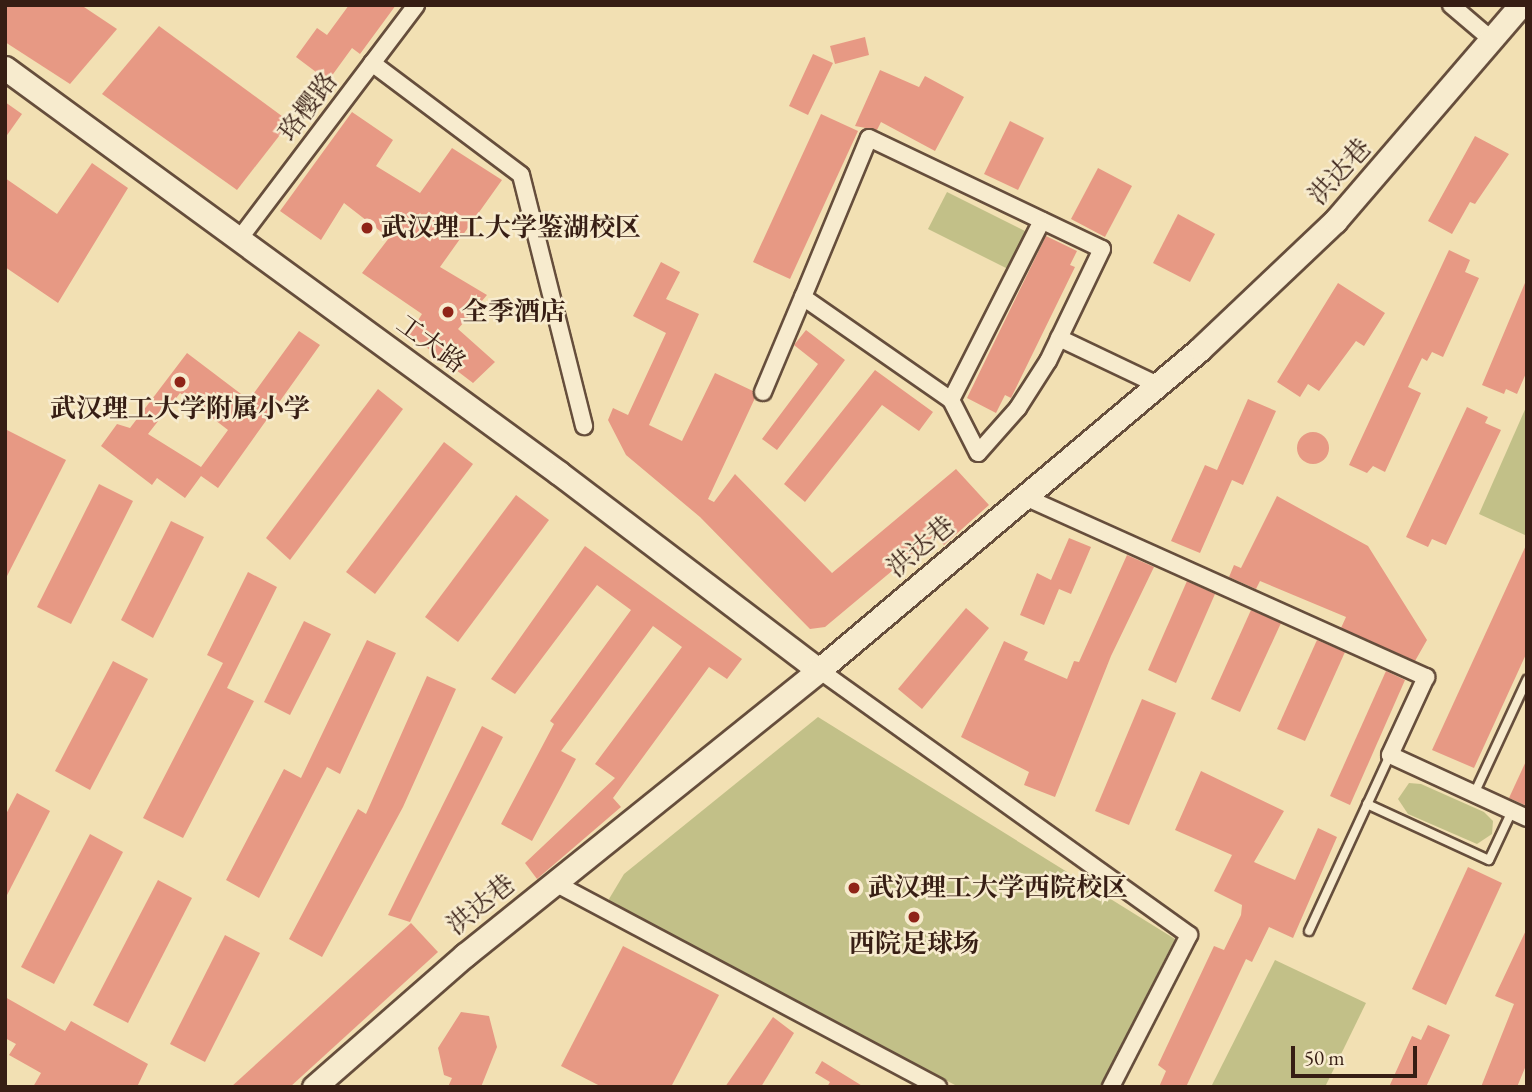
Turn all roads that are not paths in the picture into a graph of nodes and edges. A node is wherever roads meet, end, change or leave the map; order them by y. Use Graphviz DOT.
graph roads {
  1 [pos="416,5"];
  2 [pos="1451,5"];
  3 [pos="1521,5"];
  4 [pos="1492,40"];
  5 [pos="372,63"];
  6 [pos="5,68"];
  7 [pos="1042,221"];
  8 [pos="240,239"];
  9 [pos="803,297"];
  10 [pos="1059,338"];
  11 [pos="1158,385"];
  12 [pos="762,392"];
  13 [pos="951,400"];
  14 [pos="584,426"];
  15 [pos="1025,497"];
  16 [pos="819,670"];
  17 [pos="1527,680"];
  18 [pos="1390,755"];
  19 [pos="1475,794"];
  20 [pos="1367,804"];
  21 [pos="1519,814"];
  22 [pos="553,882"];
  23 [pos="1309,931"];
  24 [pos="314,1087"];
  25 [pos="938,1087"];
  26 [pos="1111,1087"];
  1 -- 5 [label="street, 珞樱路"];
  2 -- 4 [label="street"];
  3 -- 4 [label="street, 洪达巷"];
  4 -- 11 [label="street, 洪达巷"];
  5 -- 8 [label="street, 珞樱路"];
  5 -- 14 [label="street"];
  6 -- 8 [label="street, 工大路"];
  7 -- 9 [label="street"];
  7 -- 10 [label="street"];
  7 -- 13 [label="street"];
  8 -- 16 [label="street, 工大路"];
  9 -- 12 [label="street"];
  9 -- 13 [label="street"];
  10 -- 11 [label="street"];
  10 -- 13 [label="street"];
  11 -- 15 [label="street, 洪达巷"];
  15 -- 16 [label="street, 洪达巷"];
  15 -- 18 [label="street"];
  16 -- 22 [label="street, 洪达巷"];
  16 -- 26 [label="street"];
  17 -- 19 [label="lane"];
  18 -- 19 [label="street"];
  18 -- 20 [label="lane"];
  19 -- 21 [label="street"];
  20 -- 21 [label="lane"];
  20 -- 23 [label="lane"];
  22 -- 24 [label="street, 洪达巷"];
  22 -- 25 [label="street"];
}
